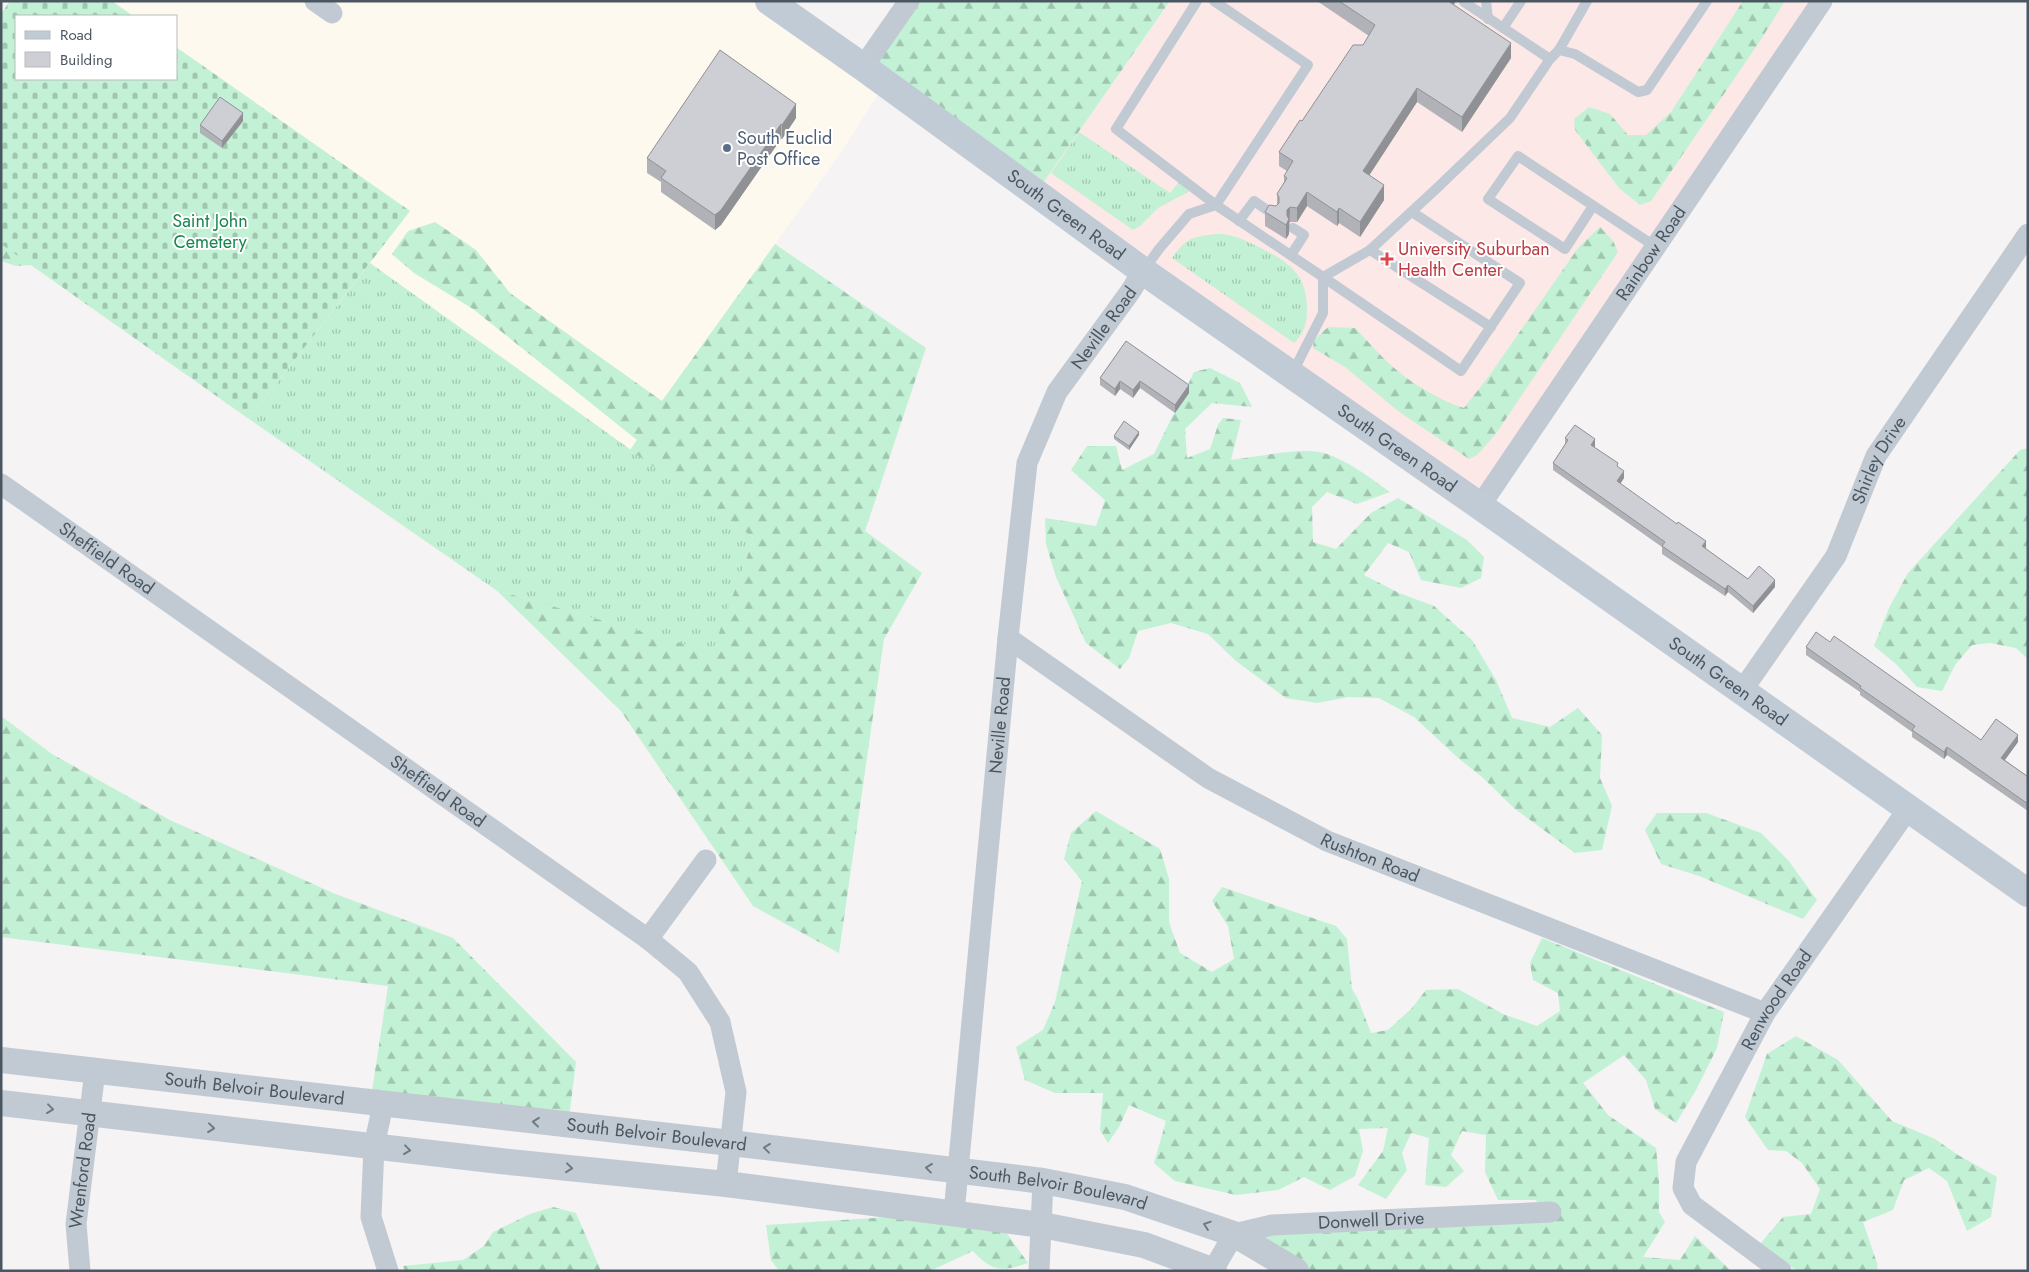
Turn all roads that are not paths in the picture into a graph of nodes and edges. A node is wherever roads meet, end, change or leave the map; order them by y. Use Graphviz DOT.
graph roads {
  1 [pos="769,1"];
  2 [pos="910,1"];
  3 [pos="1197,1"];
  4 [pos="1214,1"];
  5 [pos="1486,1"];
  6 [pos="1520,1"];
  7 [pos="1587,1"];
  8 [pos="1707,1"];
  9 [pos="1822,1"];
  10 [pos="1464,2"];
  11 [pos="1488,18"];
  12 [pos="1502,28"];
  13 [pos="1559,50"];
  14 [pos="1550,59"];
  15 [pos="863,67"];
  16 [pos="1216,205"];
  17 [pos="1593,206"];
  18 [pos="1412,212"];
  19 [pos="1273,214"];
  20 [pos="1239,221"];
  21 [pos="1293,228"];
  22 [pos="2028,234"];
  23 [pos="1656,247"];
  24 [pos="1370,250"];
  25 [pos="1291,255"];
  26 [pos="1143,271"];
  27 [pos="1323,277"];
  28 [pos="1491,327"];
  29 [pos="1291,374"];
  30 [pos="1,484"];
  31 [pos="1480,506"];
  32 [pos="1008,638"];
  33 [pos="1741,692"];
  34 [pos="1908,809"];
  35 [pos="706,860"];
  36 [pos="2028,893"];
  37 [pos="648,939"];
  38 [pos="1765,1013"];
  39 [pos="1,1060"];
  40 [pos="95,1071"];
  41 [pos="1,1103"];
  42 [pos="383,1105"];
  43 [pos="90,1114"];
  44 [pos="731,1144"];
  45 [pos="374,1146"];
  46 [pos="958,1172"];
  47 [pos="1043,1181"];
  48 [pos="726,1184"];
  49 [pos="1551,1212"];
  50 [pos="954,1213"];
  51 [pos="1042,1225"];
  52 [pos="1234,1234"];
  53 [pos="1214,1270"];
  54 [pos="80,1271"];
  55 [pos="388,1271"];
  56 [pos="1039,1271"];
  57 [pos="1296,1271"];
  58 [pos="1781,1271"];
  1 -- 15 [label="main road, South Green Road"];
  2 -- 15 [label="street"];
  3 -- 16 [label="lane"];
  4 -- 16 [label="lane"];
  5 -- 11 [label="lane"];
  6 -- 12 [label="lane"];
  7 -- 13 [label="lane"];
  8 -- 13 [label="lane"];
  9 -- 23 [label="street, Rainbow Road"];
  10 -- 11 [label="lane"];
  11 -- 12 [label="lane"];
  12 -- 14 [label="lane"];
  13 -- 14 [label="lane"];
  14 -- 18 [label="lane"];
  15 -- 26 [label="main road, South Green Road"];
  16 -- 20 [label="lane"];
  16 -- 26 [label="lane"];
  17 -- 17 [label="lane"];
  17 -- 23 [label="lane"];
  18 -- 24 [label="lane"];
  18 -- 28 [label="lane"];
  19 -- 20 [label="lane"];
  20 -- 25 [label="lane"];
  21 -- 25 [label="lane"];
  22 -- 33 [label="street, Shirley Drive"];
  23 -- 31 [label="street, Rainbow Road"];
  24 -- 27 [label="lane"];
  24 -- 28 [label="lane"];
  25 -- 27 [label="lane"];
  26 -- 29 [label="main road, South Green Road"];
  26 -- 32 [label="street, Neville Road"];
  27 -- 28 [label="lane"];
  27 -- 29 [label="lane"];
  29 -- 31 [label="main road, South Green Road"];
  30 -- 37 [label="street, Sheffield Road"];
  31 -- 33 [label="main road, South Green Road"];
  32 -- 38 [label="street, Rushton Road"];
  32 -- 46 [label="street, Neville Road"];
  33 -- 34 [label="main road, South Green Road"];
  34 -- 36 [label="main road, South Green Road"];
  34 -- 38 [label="street, Renwood Road"];
  35 -- 37 [label="street"];
  37 -- 44 [label="street, Sheffield Road"];
  38 -- 58 [label="street, Renwood Road"];
  39 -- 40 [label="street, South Belvoir Boulevard"];
  40 -- 42 [label="street, South Belvoir Boulevard"];
  40 -- 43 [label="street, Wrenford Road"];
  41 -- 43 [label="street, one-way"];
  44 -- 42 [label="street, South Belvoir Boulevard, one-way"];
  42 -- 45 [label="street"];
  43 -- 45 [label="street, one-way"];
  43 -- 54 [label="street, Wrenford Road"];
  46 -- 44 [label="street, South Belvoir Boulevard, one-way"];
  44 -- 48 [label="street, Sheffield Road"];
  45 -- 48 [label="street, one-way"];
  45 -- 55 [label="street"];
  46 -- 47 [label="street, South Belvoir Boulevard"];
  46 -- 50 [label="street, Neville Road"];
  47 -- 51 [label="street"];
  52 -- 47 [label="street, South Belvoir Boulevard, one-way"];
  48 -- 50 [label="street"];
  49 -- 52 [label="street, Donwell Drive"];
  50 -- 51 [label="street"];
  51 -- 53 [label="street"];
  51 -- 56 [label="street"];
  52 -- 53 [label="street"];
  52 -- 57 [label="street, South Belvoir Boulevard"];
}
